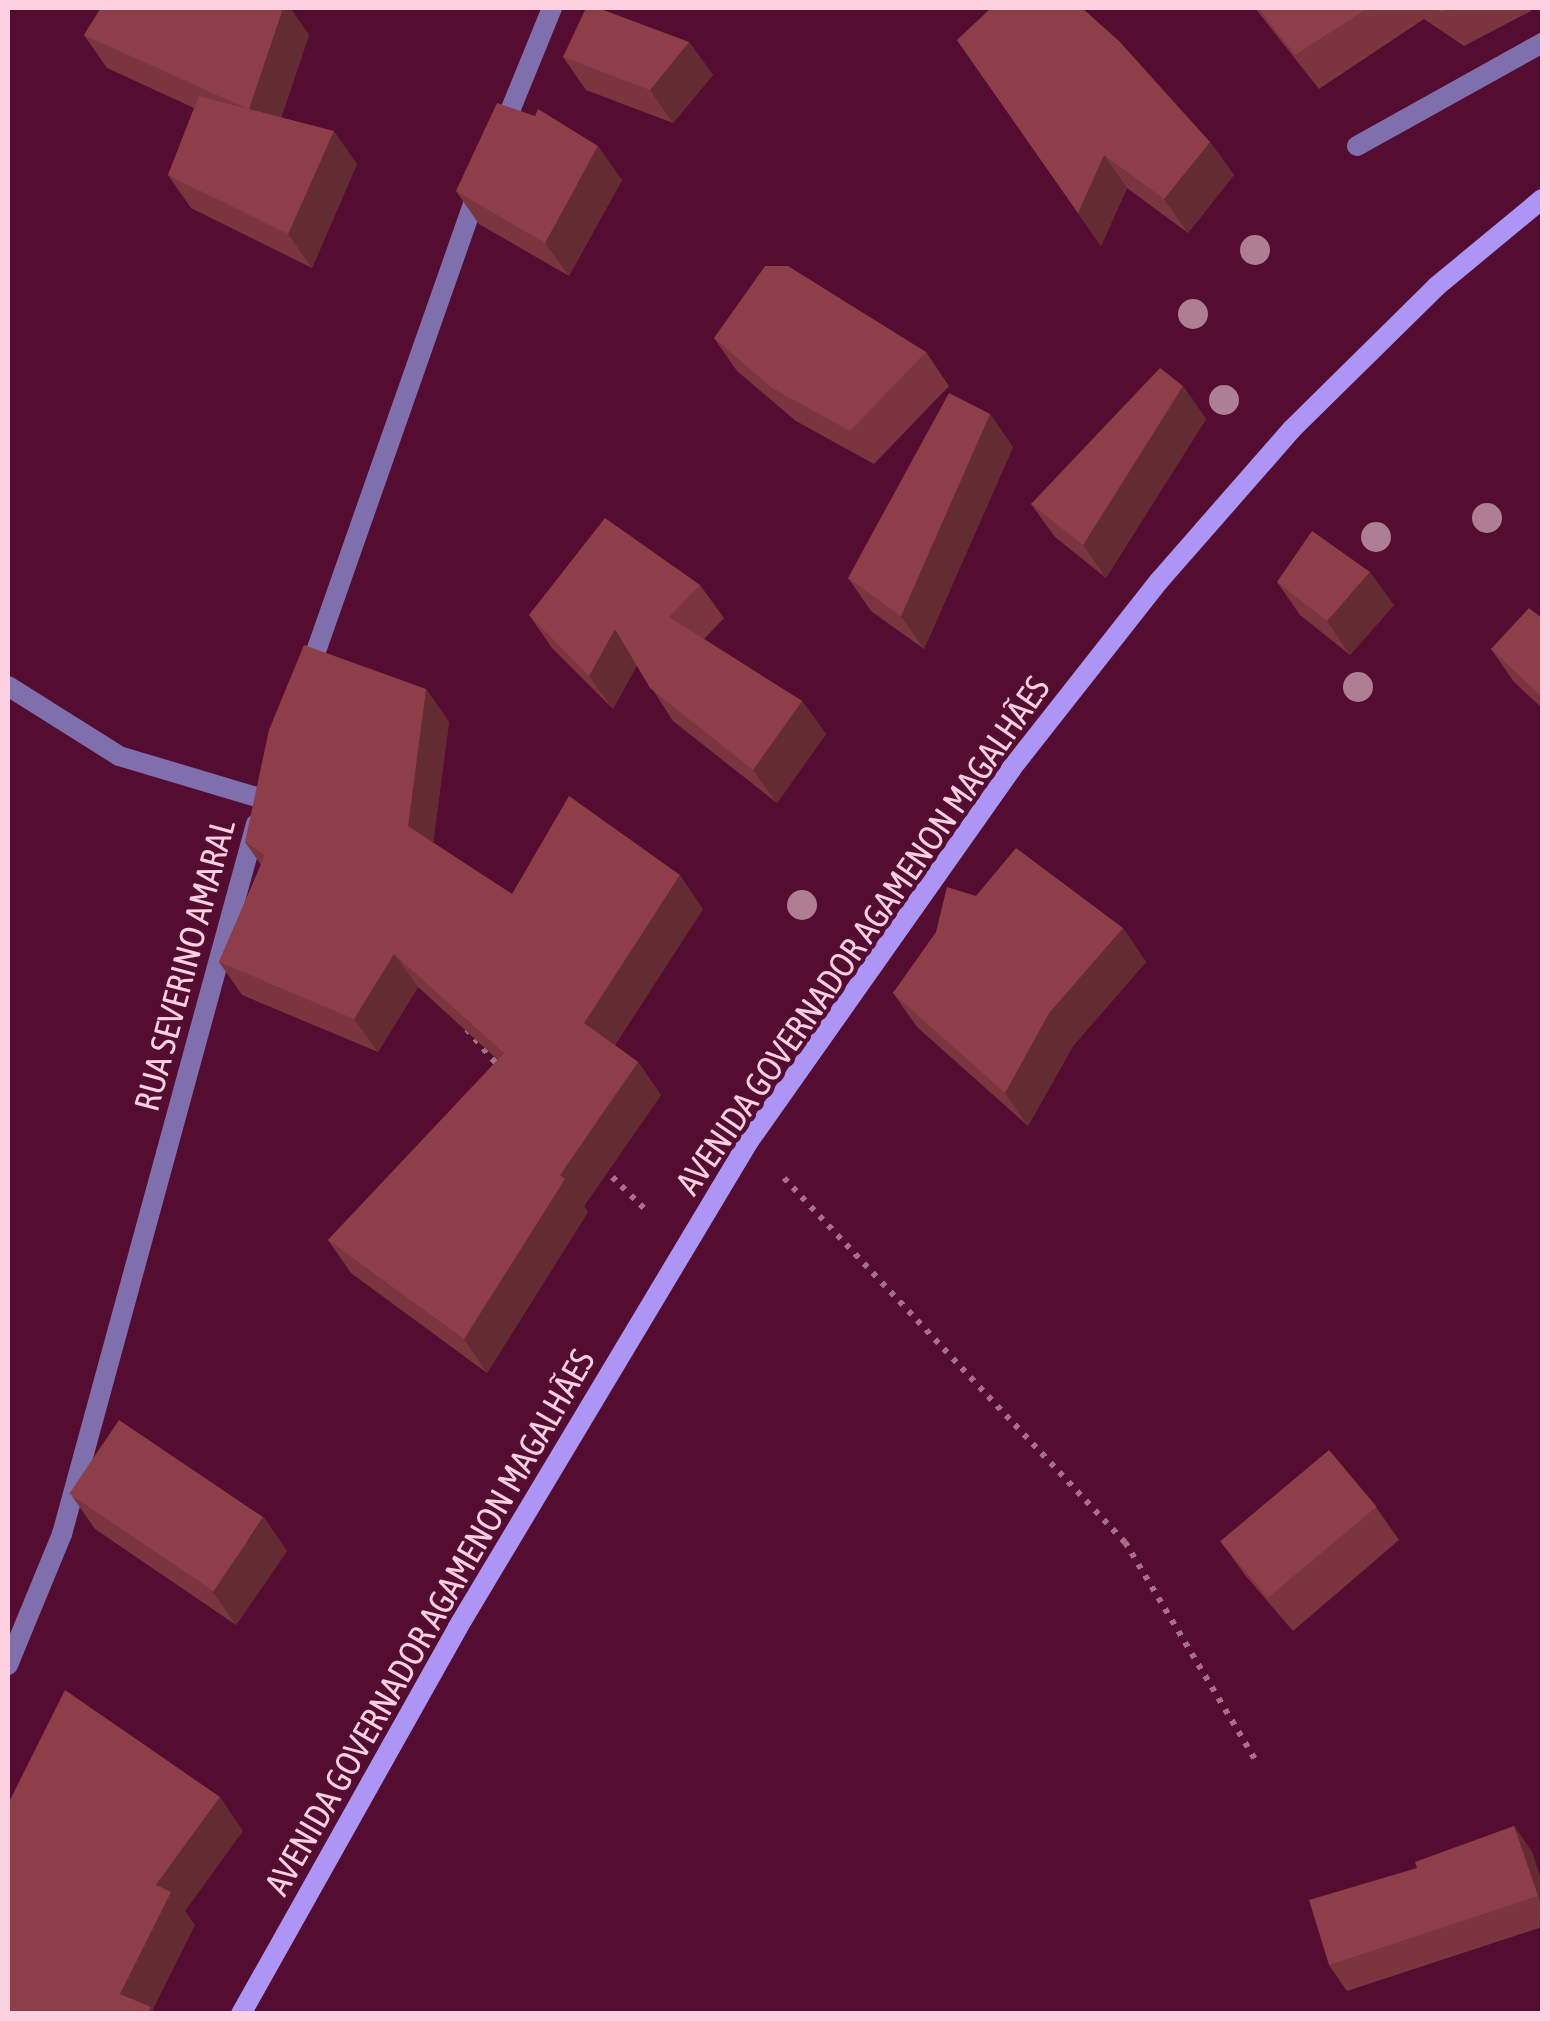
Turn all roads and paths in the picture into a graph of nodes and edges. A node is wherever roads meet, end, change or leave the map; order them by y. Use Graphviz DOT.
graph roads {
  1 [pos="552,8"];
  2 [pos="1542,43"];
  3 [pos="1357,146"];
  4 [pos="1542,198"];
  5 [pos="8,686"];
  6 [pos="303,687"];
  7 [pos="453,1002"];
  8 [pos="516,1084"];
  9 [pos="748,1141"];
  10 [pos="600,1166"];
  11 [pos="684,1248"];
  12 [pos="8,1665"];
  13 [pos="1255,1759"];
  14 [pos="245,2012"];
  1 -- 6 [label="street"];
  2 -- 3 [label="street"];
  4 -- 9 [label="main road, AVENIDA GOVERNADOR AGAMENON MAGALHÃES"];
  5 -- 12 [label="street, RUA SEVERINO AMARAL"];
  7 -- 8 [label="path"];
  9 -- 11 [label="main road, AVENIDA GOVERNADOR AGAMENON MAGALHÃES"];
  9 -- 13 [label="path"];
  10 -- 11 [label="path"];
  11 -- 14 [label="main road, AVENIDA GOVERNADOR AGAMENON MAGALHÃES"];
}
